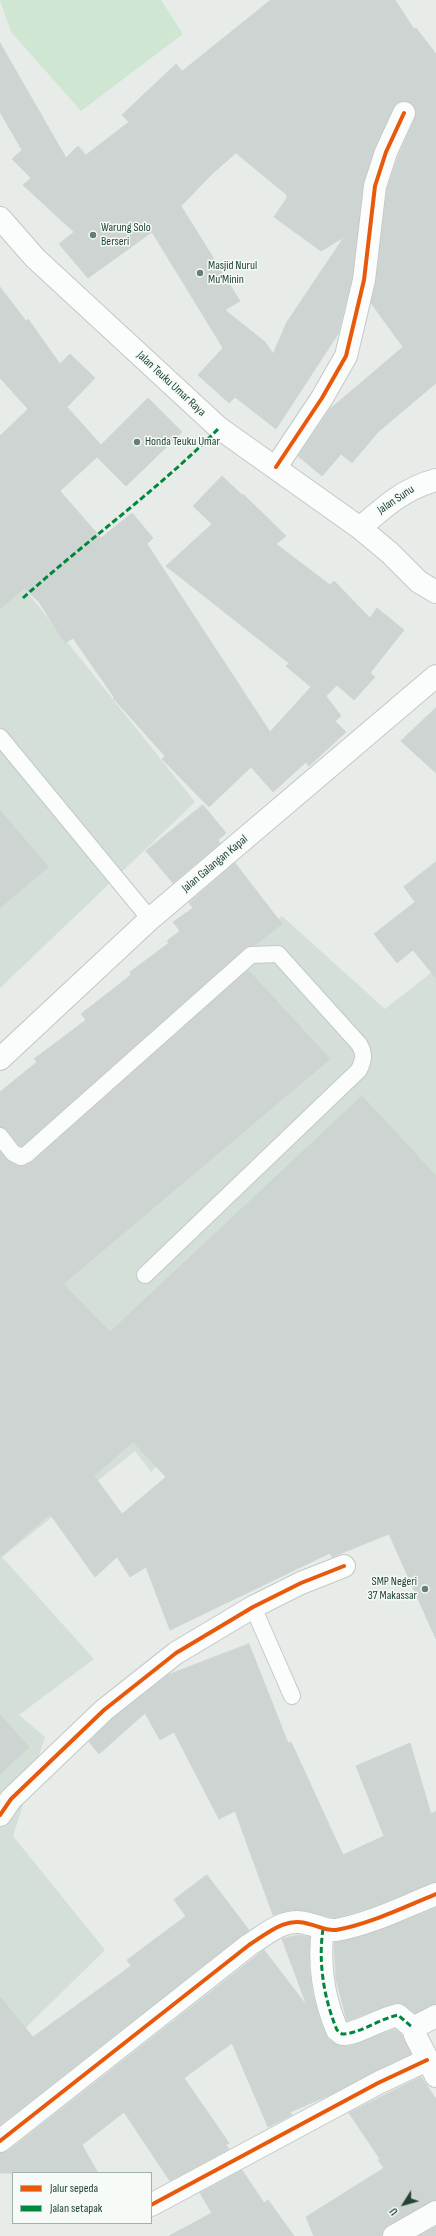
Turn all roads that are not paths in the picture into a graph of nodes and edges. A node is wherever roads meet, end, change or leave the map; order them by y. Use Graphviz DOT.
graph roads {
  1 [pos="404,113"];
  2 [pos="0,218"];
  3 [pos="276,467"];
  4 [pos="436,480"];
  5 [pos="360,528"];
  6 [pos="390,553"];
  7 [pos="436,586"];
  8 [pos="436,592"];
  9 [pos="436,676"];
  10 [pos="0,737"];
  11 [pos="150,919"];
  12 [pos="0,1059"];
  13 [pos="0,1136"];
  14 [pos="144,1275"];
  15 [pos="344,1566"];
  16 [pos="253,1607"];
  17 [pos="292,1696"];
  18 [pos="0,1815"];
  19 [pos="436,1894"];
  20 [pos="323,1929"];
  21 [pos="436,2016"];
  22 [pos="413,2028"];
  23 [pos="432,2068"];
  24 [pos="0,2141"];
  25 [pos="152,2204"];
  26 [pos="436,2212"];
  27 [pos="404,2234"];
  1 -- 3 [label="street"];
  2 -- 3 [label="street, Jalan Teuku Umar Raya"];
  3 -- 5 [label="street, Jalan Teuku Umar Raya"];
  4 -- 5 [label="street, Jalan Sunu"];
  5 -- 6 [label="street, Jalan Teuku Umar Raya"];
  6 -- 7 [label="street"];
  6 -- 8 [label="street"];
  9 -- 11 [label="street, Jalan Galangan Kapal"];
  10 -- 11 [label="lane"];
  11 -- 12 [label="street, Jalan Galangan Kapal"];
  13 -- 14 [label="lane"];
  15 -- 16 [label="street"];
  16 -- 17 [label="lane"];
  16 -- 18 [label="street"];
  19 -- 20 [label="street"];
  20 -- 22 [label="street"];
  20 -- 24 [label="street"];
  21 -- 22 [label="street"];
  22 -- 23 [label="street"];
  23 -- 25 [label="street"];
  26 -- 27 [label="street"];
}
